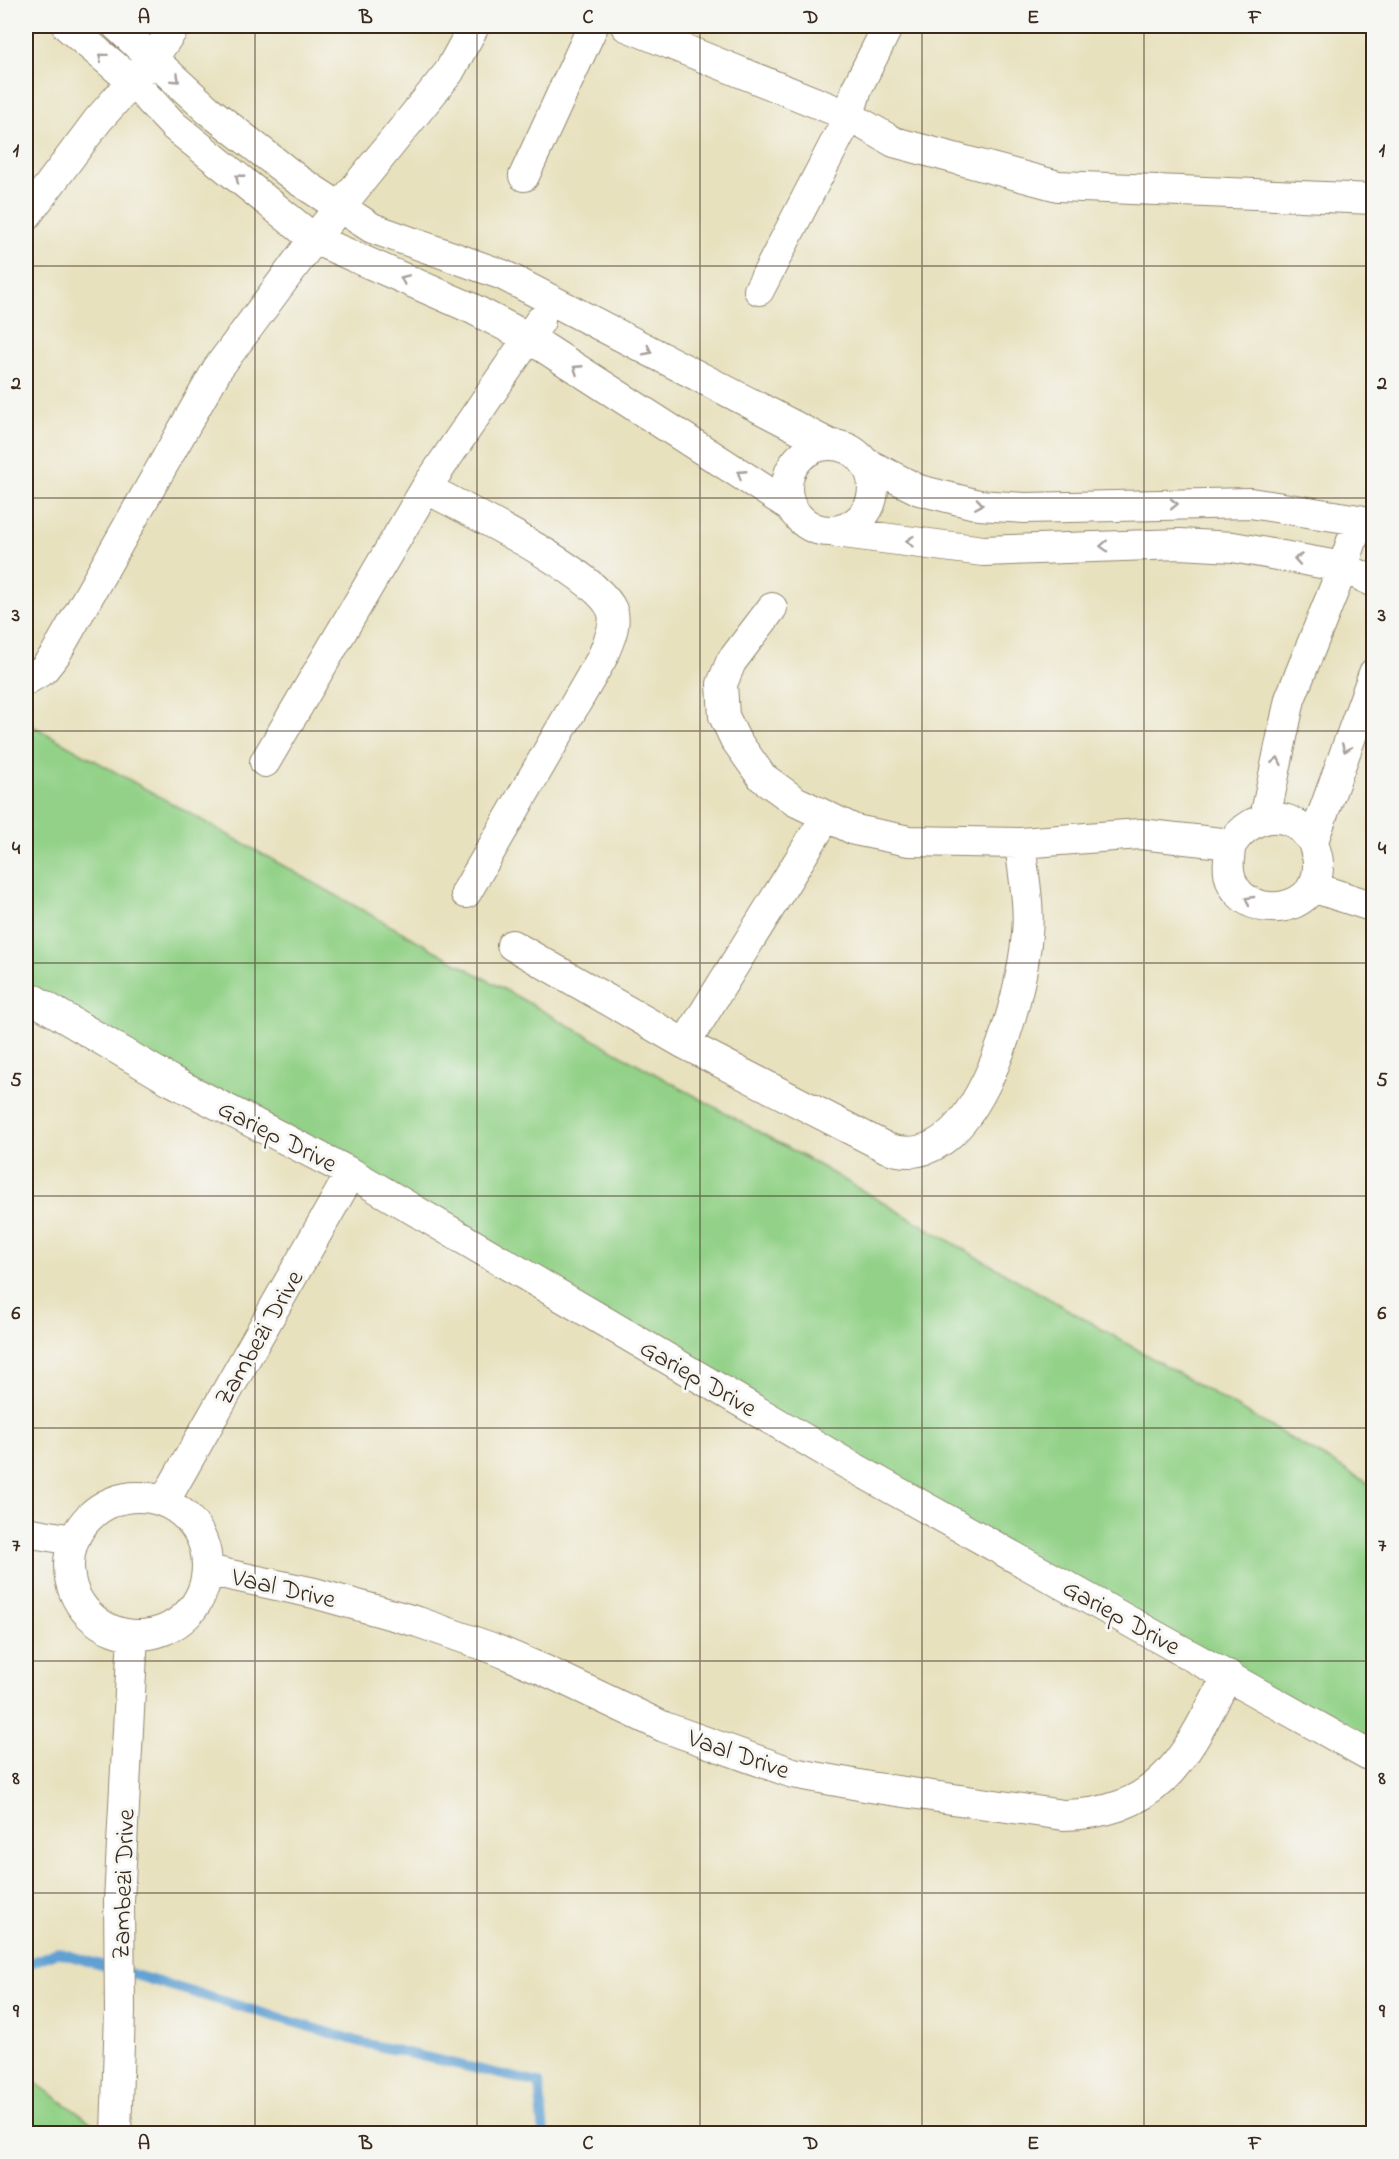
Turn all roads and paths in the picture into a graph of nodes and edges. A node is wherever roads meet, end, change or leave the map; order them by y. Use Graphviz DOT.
graph roads {
  1 [pos="67,26"];
  2 [pos="117,26"];
  3 [pos="175,26"];
  4 [pos="474,26"];
  5 [pos="593,26"];
  6 [pos="626,26"];
  7 [pos="888,26"];
  8 [pos="153,58"];
  9 [pos="132,81"];
  10 [pos="849,116"];
  11 [pos="524,176"];
  12 [pos="1374,199"];
  13 [pos="341,208"];
  14 [pos="26,216"];
  15 [pos="314,239"];
  16 [pos="759,290"];
  17 [pos="554,301"];
  18 [pos="529,338"];
  19 [pos="829,444"];
  20 [pos="866,463"];
  21 [pos="426,488"];
  22 [pos="790,506"];
  23 [pos="1366,523"];
  24 [pos="836,532"];
  25 [pos="1343,567"];
  26 [pos="1374,582"];
  27 [pos="772,608"];
  28 [pos="1374,673"];
  29 [pos="26,680"];
  30 [pos="264,762"];
  31 [pos="826,817"];
  32 [pos="1265,818"];
  33 [pos="1313,841"];
  34 [pos="1020,843"];
  35 [pos="1230,844"];
  36 [pos="1312,887"];
  37 [pos="466,893"];
  38 [pos="1374,908"];
  39 [pos="512,945"];
  40 [pos="26,995"];
  41 [pos="685,1044"];
  42 [pos="351,1173"];
  43 [pos="164,1502"];
  44 [pos="26,1532"];
  45 [pos="73,1540"];
  46 [pos="207,1570"];
  47 [pos="133,1635"];
  48 [pos="1228,1675"];
  49 [pos="1374,1758"];
  50 [pos="116,2133"];
  9 -- 1 [label="street, one-way"];
  2 -- 8 [label="street"];
  3 -- 8 [label="street"];
  4 -- 13 [label="street"];
  5 -- 11 [label="street"];
  6 -- 10 [label="street"];
  7 -- 10 [label="street"];
  8 -- 9 [label="street"];
  8 -- 13 [label="street, one-way"];
  9 -- 14 [label="street"];
  15 -- 9 [label="street, one-way"];
  10 -- 12 [label="street"];
  10 -- 16 [label="street"];
  13 -- 15 [label="street"];
  13 -- 17 [label="street"];
  18 -- 15 [label="street, one-way"];
  15 -- 29 [label="street"];
  17 -- 18 [label="street"];
  17 -- 19 [label="street, one-way"];
  18 -- 21 [label="street"];
  22 -- 18 [label="street, one-way"];
  19 -- 20 [label="street"];
  19 -- 22 [label="street"];
  20 -- 23 [label="street, one-way"];
  20 -- 24 [label="street"];
  21 -- 30 [label="street"];
  21 -- 37 [label="street"];
  22 -- 24 [label="street"];
  23 -- 25 [label="street"];
  25 -- 24 [label="street, one-way"];
  25 -- 26 [label="street"];
  32 -- 25 [label="street, one-way"];
  27 -- 31 [label="street"];
  28 -- 33 [label="street, one-way"];
  31 -- 34 [label="street"];
  31 -- 41 [label="street"];
  32 -- 33 [label="street"];
  32 -- 35 [label="street"];
  33 -- 36 [label="street"];
  34 -- 35 [label="street"];
  34 -- 41 [label="street"];
  36 -- 35 [label="street, one-way"];
  36 -- 38 [label="street"];
  39 -- 41 [label="street"];
  40 -- 42 [label="street, Gariep Drive"];
  42 -- 43 [label="street, Zambezi Drive"];
  42 -- 48 [label="street, Gariep Drive"];
  43 -- 45 [label="street"];
  43 -- 46 [label="street"];
  44 -- 45 [label="street"];
  45 -- 47 [label="street"];
  46 -- 47 [label="street"];
  46 -- 48 [label="street, Vaal Drive"];
  47 -- 50 [label="street, Zambezi Drive"];
  48 -- 49 [label="street, Gariep Drive"];
}
